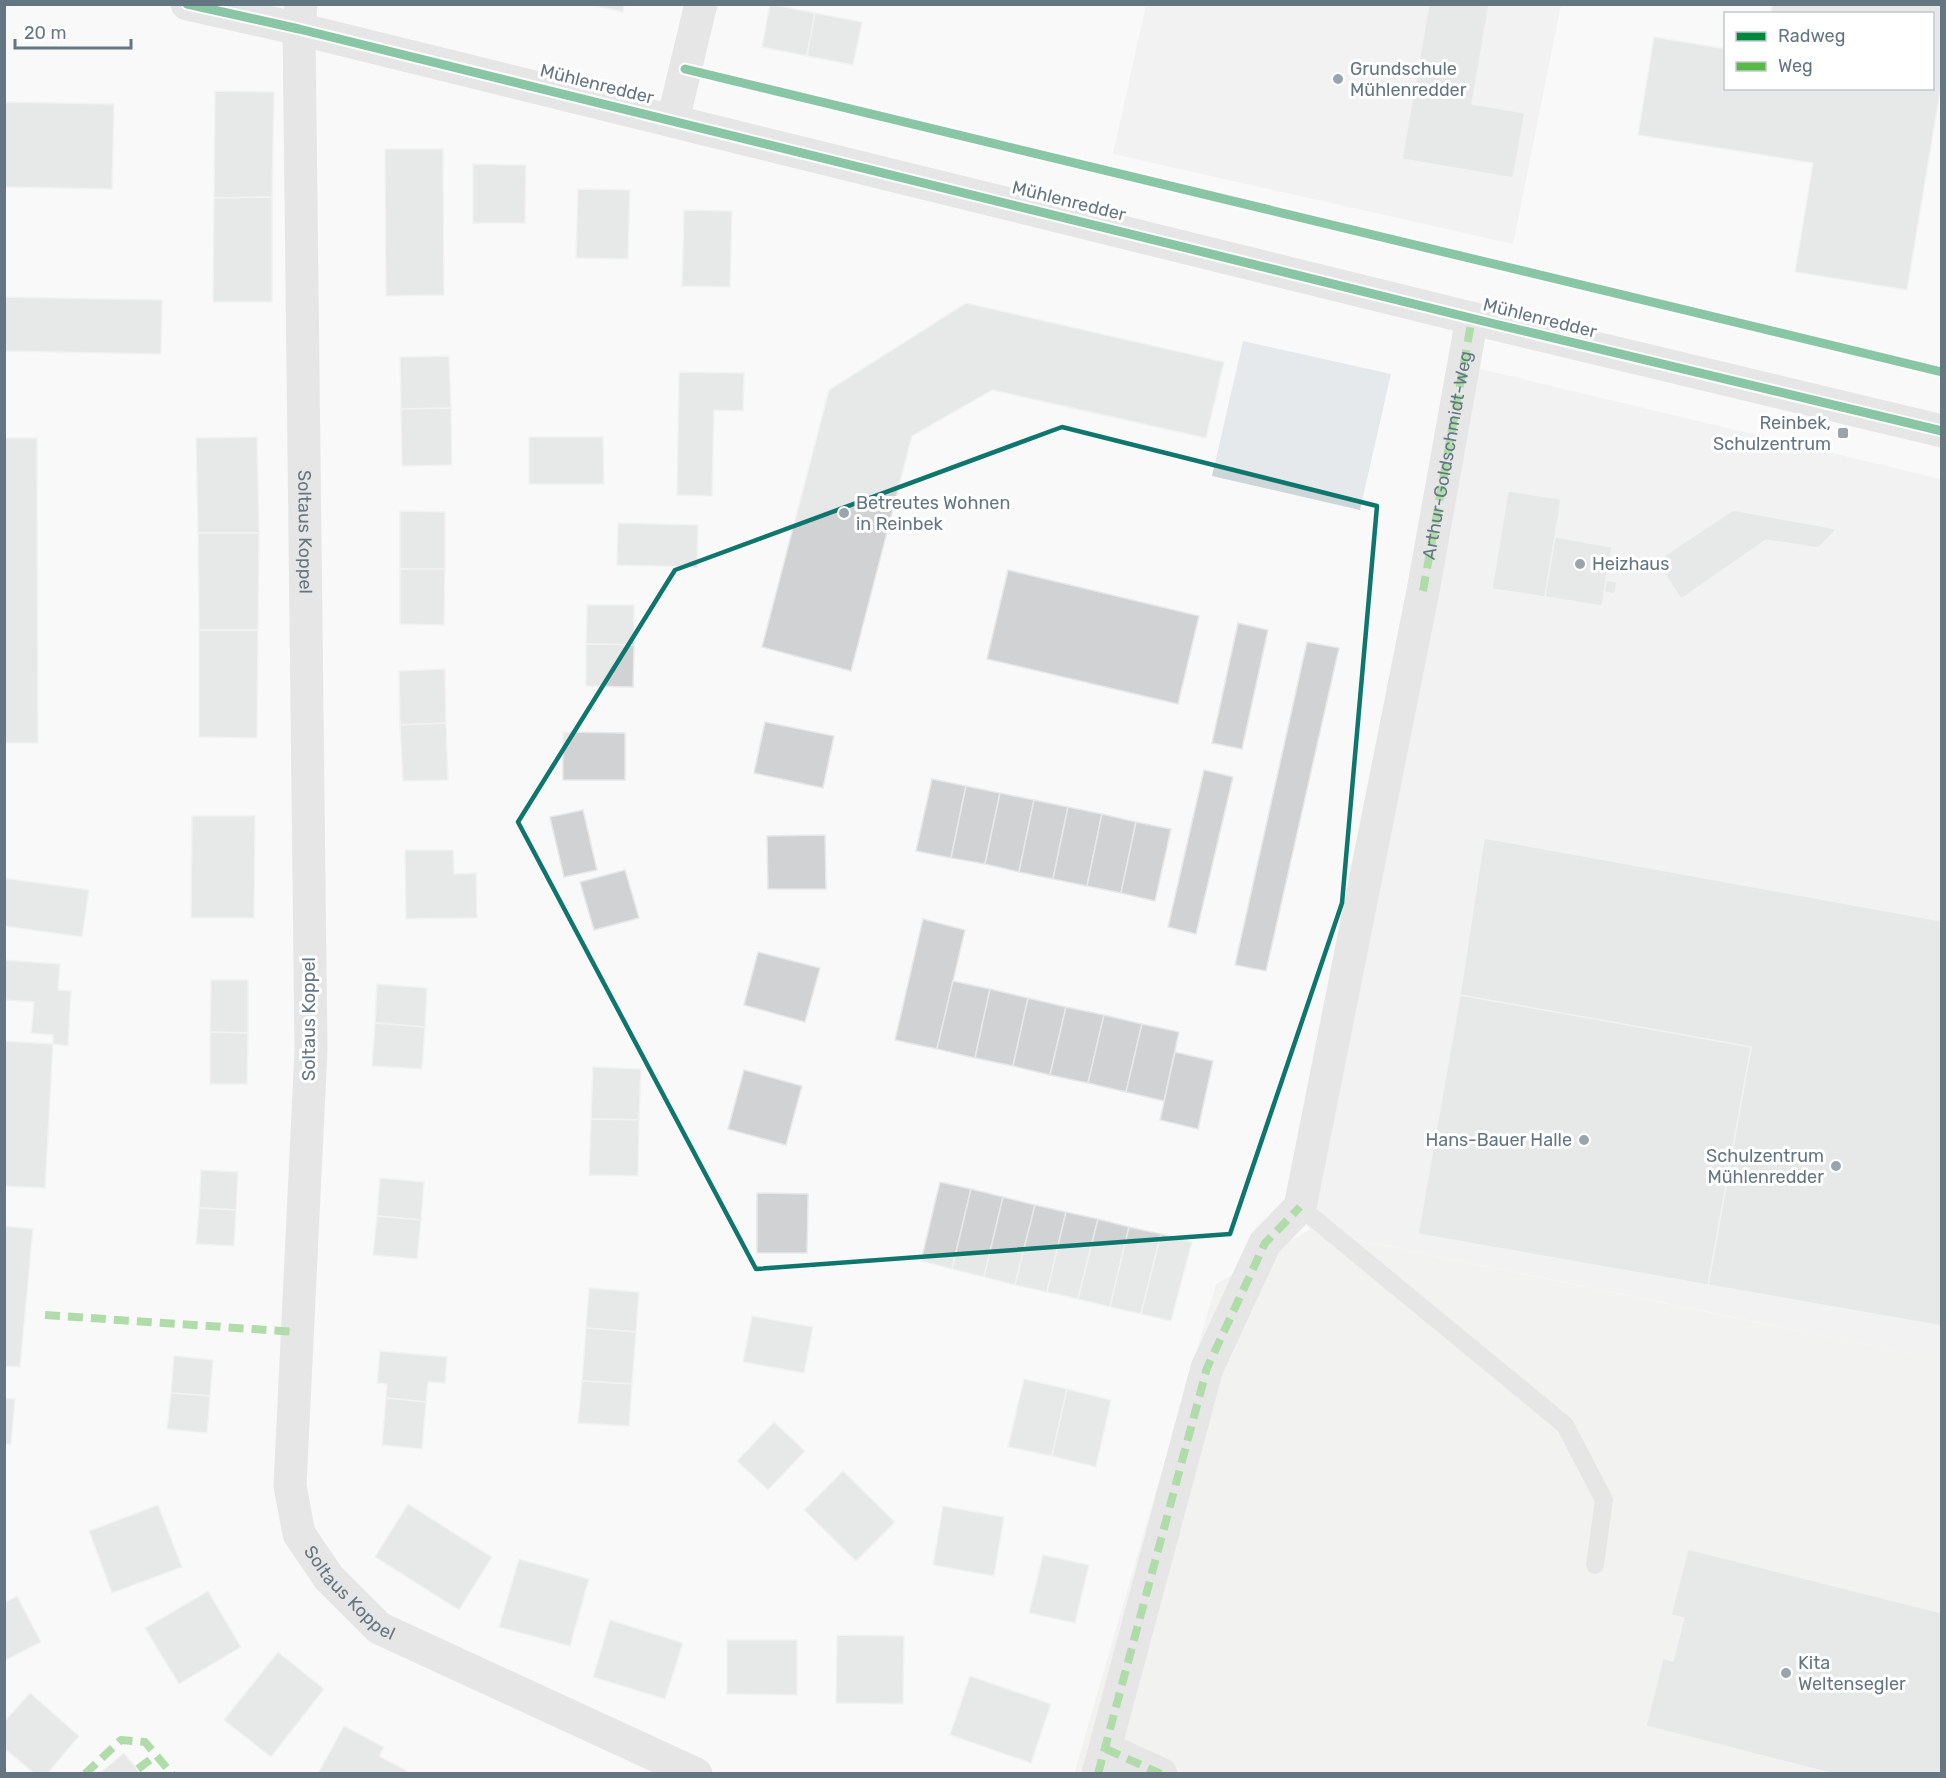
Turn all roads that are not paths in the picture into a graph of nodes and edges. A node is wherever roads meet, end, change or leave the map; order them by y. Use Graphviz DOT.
graph roads {
  1 [pos="188,4"];
  2 [pos="701,4"];
  3 [pos="300,17"];
  4 [pos="672,120"];
  5 [pos="1472,318"];
  6 [pos="1941,431"];
  7 [pos="1300,1207"];
  8 [pos="1595,1565"];
  9 [pos="1102,1761"];
  10 [pos="696,1773"];
  11 [pos="1161,1773"];
  1 -- 3 [label="street, Mühlenredder"];
  2 -- 4 [label="street"];
  3 -- 4 [label="street, Mühlenredder"];
  3 -- 10 [label="street, Soltaus Koppel"];
  4 -- 5 [label="street, Mühlenredder"];
  5 -- 6 [label="street, Mühlenredder"];
  5 -- 7 [label="street, Arthur-Goldschmidt-Weg"];
  7 -- 8 [label="lane"];
  7 -- 9 [label="street"];
  9 -- 11 [label="street"];
}
